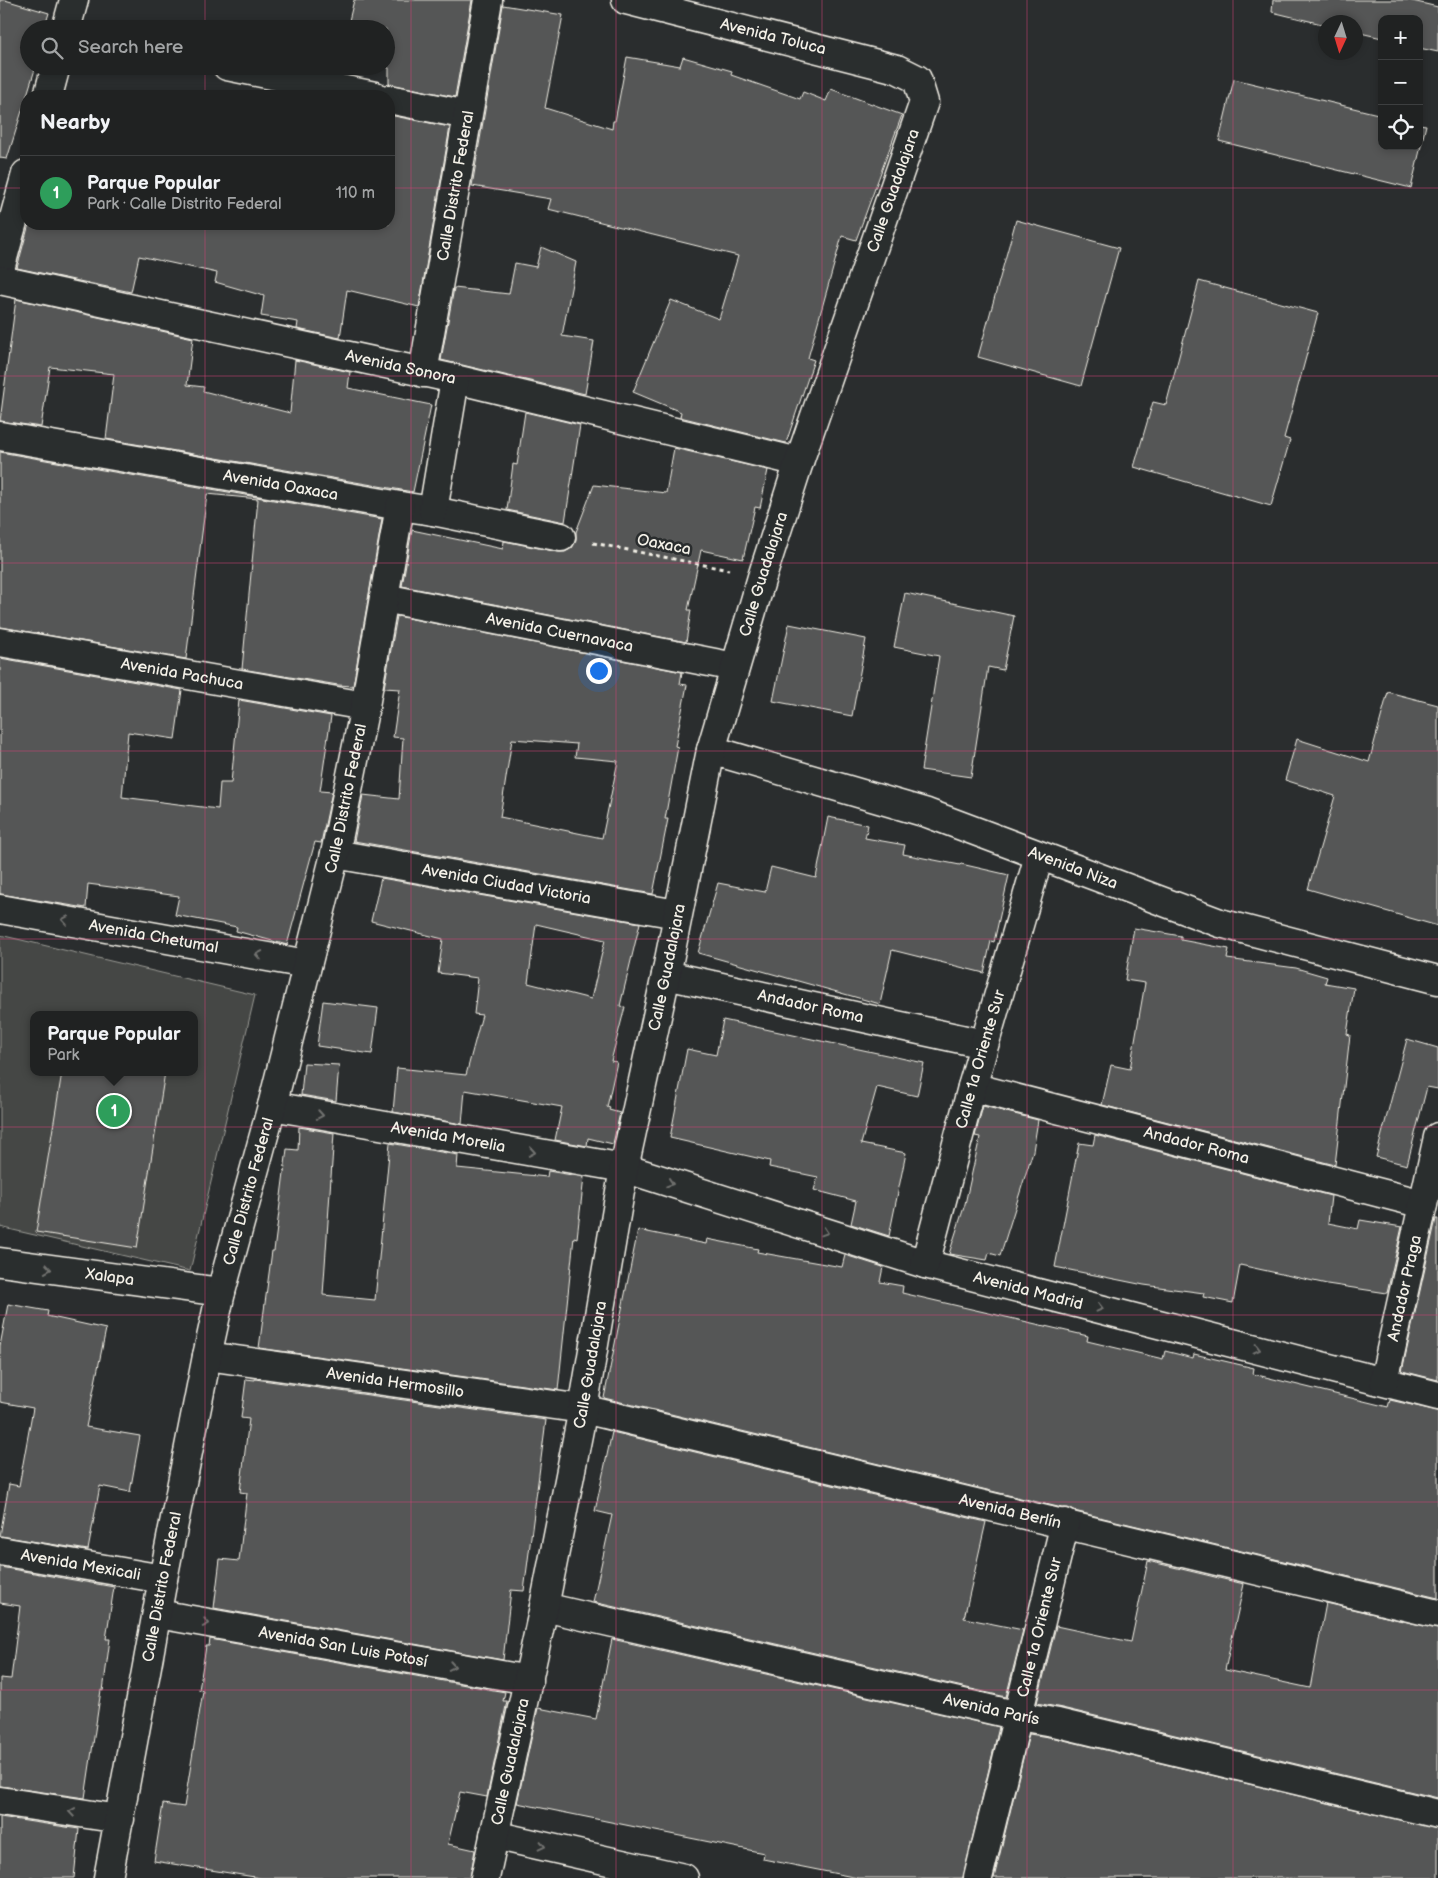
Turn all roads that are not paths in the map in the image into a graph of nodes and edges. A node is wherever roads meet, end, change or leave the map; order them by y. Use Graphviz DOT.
graph roads {
  1 [pos="74,0"];
  2 [pos="488,0"];
  3 [pos="626,0"];
  4 [pos="68,20"];
  5 [pos="54,75"];
  6 [pos="271,75"];
  7 [pos="917,79"];
  8 [pos="50,90"];
  9 [pos="345,90"];
  10 [pos="395,100"];
  11 [pos="466,115"];
  12 [pos="20,196"];
  13 [pos="0,269"];
  14 [pos="0,280"];
  15 [pos="423,372"];
  16 [pos="455,379"];
  17 [pos="0,436"];
  18 [pos="799,462"];
  19 [pos="400,506"];
  20 [pos="433,511"];
  21 [pos="561,537"];
  22 [pos="384,598"];
  23 [pos="0,642"];
  24 [pos="735,667"];
  25 [pos="365,706"];
  26 [pos="711,750"];
  27 [pos="335,854"];
  28 [pos="1038,856"];
  29 [pos="0,909"];
  30 [pos="677,914"];
  31 [pos="307,964"];
  32 [pos="666,975"];
  33 [pos="1438,980"];
  34 [pos="984,1044"];
  35 [pos="972,1087"];
  36 [pos="272,1106"];
  37 [pos="1438,1136"];
  38 [pos="624,1168"];
  39 [pos="1423,1204"];
  40 [pos="0,1262"];
  41 [pos="925,1264"];
  42 [pos="221,1292"];
  43 [pos="207,1356"];
  44 [pos="1384,1381"];
  45 [pos="1438,1396"];
  46 [pos="583,1409"];
  47 [pos="1065,1523"];
  48 [pos="0,1551"];
  49 [pos="163,1579"];
  50 [pos="544,1607"];
  51 [pos="158,1614"];
  52 [pos="1438,1614"];
  53 [pos="528,1680"];
  54 [pos="1019,1716"];
  55 [pos="0,1801"];
  56 [pos="1438,1814"];
  57 [pos="120,1819"];
  58 [pos="494,1835"];
  59 [pos="109,1878"];
  60 [pos="485,1878"];
  61 [pos="684,1878"];
  62 [pos="978,1878"];
  1 -- 4 [label="street"];
  2 -- 11 [label="street, Calle Distrito Federal"];
  3 -- 7 [label="street, Avenida Toluca"];
  5 -- 8 [label="street"];
  6 -- 9 [label="street"];
  7 -- 18 [label="street, Calle Guadalajara"];
  10 -- 11 [label="street"];
  11 -- 15 [label="street, Calle Distrito Federal"];
  12 -- 13 [label="street"];
  14 -- 15 [label="street, Avenida Sonora"];
  15 -- 16 [label="street, Avenida Sonora"];
  16 -- 18 [label="street, Avenida Sonora"];
  16 -- 20 [label="street"];
  17 -- 19 [label="street, Avenida Oaxaca"];
  18 -- 24 [label="street, Calle Guadalajara"];
  19 -- 20 [label="street, Avenida Oaxaca"];
  19 -- 22 [label="street, Calle Distrito Federal"];
  20 -- 21 [label="street, Avenida Oaxaca"];
  22 -- 24 [label="street, Avenida Cuernavaca"];
  22 -- 25 [label="street, Calle Distrito Federal"];
  23 -- 25 [label="street, Avenida Pachuca"];
  24 -- 26 [label="street, Calle Guadalajara"];
  25 -- 27 [label="street, Calle Distrito Federal"];
  26 -- 28 [label="street, Avenida Niza"];
  26 -- 30 [label="street, Calle Guadalajara"];
  27 -- 30 [label="street, Avenida Ciudad Victoria"];
  27 -- 31 [label="street, Calle Distrito Federal"];
  28 -- 33 [label="street, Avenida Niza"];
  28 -- 34 [label="street, Calle 1a Oriente Sur"];
  31 -- 29 [label="street, Avenida Chetumal, one-way"];
  30 -- 32 [label="street, Calle Guadalajara"];
  31 -- 36 [label="street, Calle Distrito Federal"];
  32 -- 34 [label="street, Andador Roma"];
  32 -- 38 [label="street, Calle Guadalajara"];
  34 -- 35 [label="street, Calle 1a Oriente Sur"];
  35 -- 39 [label="street, Andador Roma"];
  35 -- 41 [label="street, Calle 1a Oriente Sur"];
  36 -- 38 [label="street, Avenida Morelia, one-way"];
  36 -- 42 [label="street, Calle Distrito Federal"];
  37 -- 39 [label="street, Andador Praga"];
  38 -- 41 [label="street, Avenida Madrid, one-way"];
  38 -- 46 [label="street, Calle Guadalajara"];
  39 -- 44 [label="street, Andador Praga"];
  40 -- 42 [label="street, Xalapa, one-way"];
  41 -- 44 [label="street, Avenida Madrid, one-way"];
  42 -- 43 [label="street, Calle Distrito Federal"];
  43 -- 46 [label="street, Avenida Hermosillo"];
  43 -- 49 [label="street, Calle Distrito Federal"];
  44 -- 45 [label="street, Avenida Madrid"];
  46 -- 47 [label="street, Avenida Berlín"];
  46 -- 50 [label="street, Calle Guadalajara"];
  47 -- 52 [label="street, Avenida Berlín"];
  47 -- 54 [label="street, Calle 1a Oriente Sur"];
  48 -- 49 [label="street, Avenida Mexicali"];
  49 -- 51 [label="street, Calle Distrito Federal"];
  50 -- 53 [label="street, Calle Guadalajara"];
  50 -- 54 [label="street, Avenida París"];
  51 -- 53 [label="street, Avenida San Luis Potosí, one-way"];
  51 -- 57 [label="street, Calle Distrito Federal"];
  53 -- 58 [label="street, Calle Guadalajara"];
  54 -- 56 [label="street, Avenida París"];
  54 -- 62 [label="street, Calle 1a Oriente Sur"];
  57 -- 55 [label="street, one-way"];
  57 -- 59 [label="street, Calle Distrito Federal"];
  58 -- 60 [label="street, Calle Guadalajara"];
  58 -- 61 [label="street, one-way"];
}
